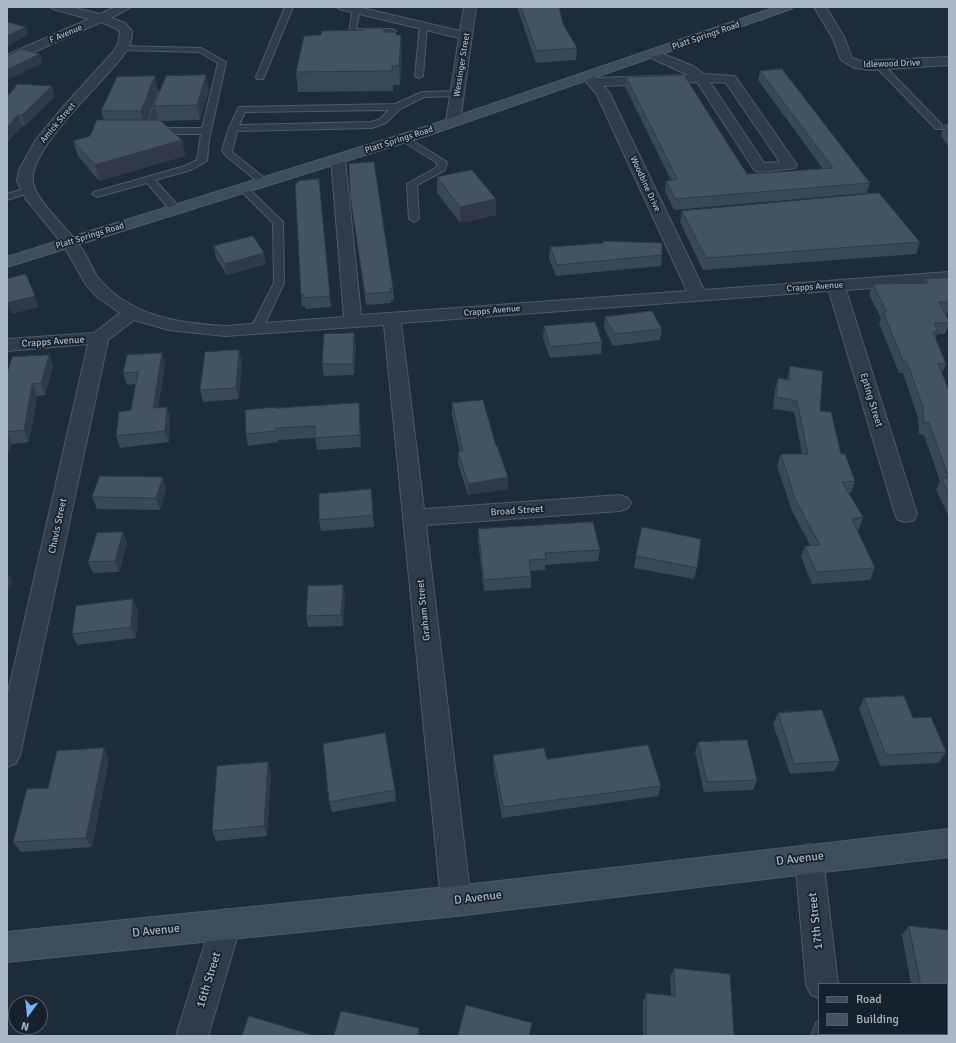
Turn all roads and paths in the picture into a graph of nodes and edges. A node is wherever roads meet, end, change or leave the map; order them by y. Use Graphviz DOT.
graph roads {
  1 [pos="57,7"];
  2 [pos="125,7"];
  3 [pos="289,7"];
  4 [pos="343,7"];
  5 [pos="470,7"];
  6 [pos="784,7"];
  7 [pos="820,7"];
  8 [pos="356,10"];
  9 [pos="101,18"];
  10 [pos="423,26"];
  11 [pos="392,31"];
  12 [pos="466,36"];
  13 [pos="122,48"];
  14 [pos="653,54"];
  15 [pos="7,60"];
  16 [pos="949,61"];
  17 [pos="880,66"];
  18 [pos="419,76"];
  19 [pos="260,77"];
  20 [pos="701,78"];
  21 [pos="590,79"];
  22 [pos="166,85"];
  23 [pos="457,94"];
  24 [pos="397,107"];
  25 [pos="453,122"];
  26 [pos="939,127"];
  27 [pos="233,128"];
  28 [pos="206,131"];
  29 [pos="404,138"];
  30 [pos="338,159"];
  31 [pos="149,179"];
  32 [pos="265,183"];
  33 [pos="244,189"];
  34 [pos="29,190"];
  35 [pos="97,194"];
  36 [pos="7,197"];
  37 [pos="176,210"];
  38 [pos="676,216"];
  39 [pos="661,217"];
  40 [pos="414,219"];
  41 [pos="71,242"];
  42 [pos="7,262"];
  43 [pos="949,277"];
  44 [pos="836,286"];
  45 [pos="698,296"];
  46 [pos="133,312"];
  47 [pos="392,319"];
  48 [pos="353,322"];
  49 [pos="257,328"];
  50 [pos="99,338"];
  51 [pos="7,346"];
  52 [pos="620,503"];
  53 [pos="906,514"];
  54 [pos="414,518"];
  55 [pos="7,755"];
  56 [pos="949,843"];
  57 [pos="809,858"];
  58 [pos="456,901"];
  59 [pos="226,924"];
  60 [pos="7,947"];
  61 [pos="822,983"];
  62 [pos="192,1036"];
  1 -- 9 [label="street"];
  2 -- 9 [label="street, F Avenue"];
  3 -- 19 [label="lane"];
  4 -- 8 [label="street"];
  5 -- 12 [label="street, Wessinger Street"];
  6 -- 14 [label="main road, Platt Springs Road"];
  7 -- 17 [label="street, Idlewood Drive"];
  8 -- 10 [label="street"];
  8 -- 11 [label="lane"];
  9 -- 13 [label="street"];
  9 -- 15 [label="street, F Avenue"];
  10 -- 12 [label="street"];
  10 -- 18 [label="lane"];
  12 -- 23 [label="street, Wessinger Street"];
  13 -- 28 [label="lane"];
  13 -- 34 [label="street, Amick Street"];
  14 -- 20 [label="street"];
  14 -- 21 [label="main road, Platt Springs Road"];
  16 -- 17 [label="street, Idlewood Drive"];
  17 -- 26 [label="lane"];
  20 -- 20 [label="street"];
  20 -- 21 [label="street"];
  21 -- 25 [label="main road, Platt Springs Road"];
  21 -- 39 [label="street, Woodbine Drive"];
  22 -- 28 [label="lane"];
  23 -- 24 [label="lane"];
  23 -- 25 [label="street, Wessinger Street"];
  24 -- 27 [label="lane"];
  24 -- 27 [label="lane"];
  25 -- 29 [label="main road, Platt Springs Road"];
  27 -- 32 [label="lane"];
  28 -- 31 [label="lane"];
  29 -- 30 [label="main road, Platt Springs Road"];
  29 -- 40 [label="lane"];
  30 -- 32 [label="main road, Platt Springs Road"];
  30 -- 48 [label="street"];
  31 -- 35 [label="lane"];
  31 -- 37 [label="lane"];
  32 -- 33 [label="main road, Platt Springs Road"];
  33 -- 37 [label="main road, Platt Springs Road"];
  33 -- 49 [label="lane"];
  34 -- 36 [label="lane"];
  34 -- 41 [label="street, Amick Street"];
  37 -- 41 [label="main road, Platt Springs Road"];
  38 -- 39 [label="street"];
  39 -- 45 [label="street, Woodbine Drive"];
  41 -- 42 [label="main road, Platt Springs Road"];
  41 -- 46 [label="street, Crapps Avenue"];
  43 -- 44 [label="street, Crapps Avenue"];
  44 -- 45 [label="street, Crapps Avenue"];
  44 -- 53 [label="street, Epting Street"];
  45 -- 47 [label="street, Crapps Avenue"];
  46 -- 49 [label="street, Crapps Avenue"];
  46 -- 50 [label="street"];
  47 -- 48 [label="street, Crapps Avenue"];
  47 -- 54 [label="street, Graham Street"];
  48 -- 49 [label="street, Crapps Avenue"];
  50 -- 51 [label="street, Crapps Avenue"];
  50 -- 55 [label="street, Chavis Street"];
  52 -- 54 [label="street, Broad Street"];
  54 -- 58 [label="street, Graham Street"];
  56 -- 57 [label="main road, D Avenue"];
  57 -- 58 [label="main road, D Avenue"];
  57 -- 61 [label="street, 17th Street"];
  58 -- 59 [label="main road, D Avenue"];
  59 -- 60 [label="main road, D Avenue"];
  59 -- 62 [label="street, 16th Street"];
}
